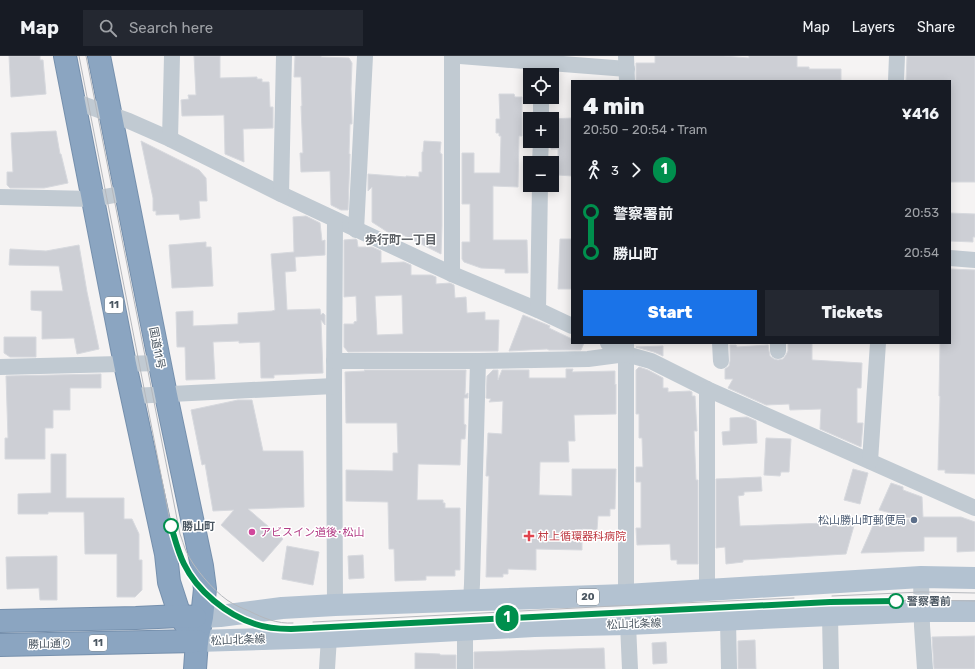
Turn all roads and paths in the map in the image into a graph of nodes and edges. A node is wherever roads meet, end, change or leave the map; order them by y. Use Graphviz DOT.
graph roads {
  1 [pos="65,56"];
  2 [pos="99,56"];
  3 [pos="172,56"];
  4 [pos="284,56"];
  5 [pos="364,56"];
  6 [pos="452,56"];
  7 [pos="460,56"];
  8 [pos="897,56"];
  9 [pos="536,68"];
  10 [pos="559,69"];
  11 [pos="626,69"];
  12 [pos="896,80"];
  13 [pos="74,102"];
  14 [pos="110,115"];
  15 [pos="170,139"];
  16 [pos="540,192"];
  17 [pos="126,193"];
  18 [pos="281,194"];
  19 [pos="0,197"];
  20 [pos="93,199"];
  21 [pos="335,220"];
  22 [pos="356,230"];
  23 [pos="951,258"];
  24 [pos="975,260"];
  25 [pos="452,274"];
  26 [pos="538,310"];
  27 [pos="571,326"];
  28 [pos="611,344"];
  29 [pos="720,344"];
  30 [pos="878,344"];
  31 [pos="626,349"];
  32 [pos="334,361"];
  33 [pos="478,361"];
  34 [pos="721,361"];
  35 [pos="160,362"];
  36 [pos="125,364"];
  37 [pos="0,367"];
  38 [pos="334,386"];
  39 [pos="707,389"];
  40 [pos="166,394"];
  41 [pos="132,396"];
  42 [pos="870,461"];
  43 [pos="975,508"];
  44 [pos="921,577"];
  45 [pos="975,578"];
  46 [pos="707,590"];
  47 [pos="626,595"];
  48 [pos="471,600"];
  49 [pos="335,605"];
  50 [pos="922,611"];
  51 [pos="975,611"];
  52 [pos="830,615"];
  53 [pos="180,616"];
  54 [pos="202,617"];
  55 [pos="728,620"];
  56 [pos="0,621"];
  57 [pos="628,624"];
  58 [pos="465,630"];
  59 [pos="329,637"];
  60 [pos="197,641"];
  61 [pos="0,645"];
  62 [pos="194,669"];
  63 [pos="327,669"];
  64 [pos="465,669"];
  65 [pos="630,669"];
  66 [pos="729,669"];
  67 [pos="831,669"];
  68 [pos="925,669"];
  1 -- 13 [label="highway, 11"];
  2 -- 14 [label="highway, 国道11号"];
  3 -- 15 [label="street"];
  4 -- 18 [label="street"];
  5 -- 22 [label="street"];
  6 -- 25 [label="street"];
  7 -- 9 [label="street"];
  8 -- 12 [label="street"];
  10 -- 11 [label="street"];
  13 -- 14 [label="street"];
  13 -- 20 [label="highway, 11"];
  14 -- 15 [label="street"];
  14 -- 17 [label="highway, 国道11号"];
  15 -- 18 [label="street"];
  16 -- 26 [label="street"];
  17 -- 20 [label="street"];
  17 -- 35 [label="highway, 国道11号"];
  18 -- 21 [label="street"];
  19 -- 20 [label="street"];
  20 -- 36 [label="highway, 11"];
  21 -- 22 [label="street"];
  21 -- 32 [label="street"];
  22 -- 25 [label="street"];
  23 -- 24 [label="street"];
  25 -- 26 [label="street"];
  26 -- 27 [label="street"];
  28 -- 31 [label="street"];
  29 -- 34 [label="street"];
  30 -- 42 [label="street"];
  31 -- 33 [label="street"];
  31 -- 39 [label="street"];
  31 -- 47 [label="street"];
  32 -- 33 [label="street"];
  32 -- 38 [label="street"];
  33 -- 48 [label="street"];
  35 -- 36 [label="street"];
  35 -- 40 [label="highway, 国道11号"];
  36 -- 37 [label="street"];
  36 -- 41 [label="highway, 11"];
  38 -- 40 [label="street"];
  38 -- 49 [label="street"];
  39 -- 42 [label="street"];
  39 -- 46 [label="street"];
  40 -- 41 [label="street"];
  40 -- 54 [label="highway, 国道11号"];
  41 -- 53 [label="highway, 11"];
  42 -- 43 [label="street"];
  44 -- 45 [label="main road, 20"];
  44 -- 46 [label="main road, 20"];
  44 -- 50 [label="street"];
  46 -- 47 [label="main road, 20"];
  47 -- 48 [label="main road, 20"];
  48 -- 49 [label="main road, 20"];
  49 -- 54 [label="main road, 20"];
  50 -- 51 [label="main road, 松山北条線"];
  50 -- 52 [label="main road, 松山北条線"];
  50 -- 68 [label="street"];
  52 -- 55 [label="main road, 松山北条線"];
  52 -- 67 [label="street"];
  53 -- 54 [label="highway, 11"];
  53 -- 56 [label="highway, 11"];
  53 -- 60 [label="highway"];
  54 -- 60 [label="highway, 国道11号"];
  55 -- 57 [label="main road, 松山北条線"];
  55 -- 66 [label="street"];
  57 -- 58 [label="main road, 松山北条線"];
  57 -- 65 [label="street"];
  58 -- 59 [label="main road, 松山北条線"];
  58 -- 64 [label="street"];
  59 -- 60 [label="main road, 松山北条線"];
  59 -- 63 [label="street"];
  60 -- 61 [label="highway, 勝山通り / 11"];
  60 -- 62 [label="highway, 国道11号"];
}
